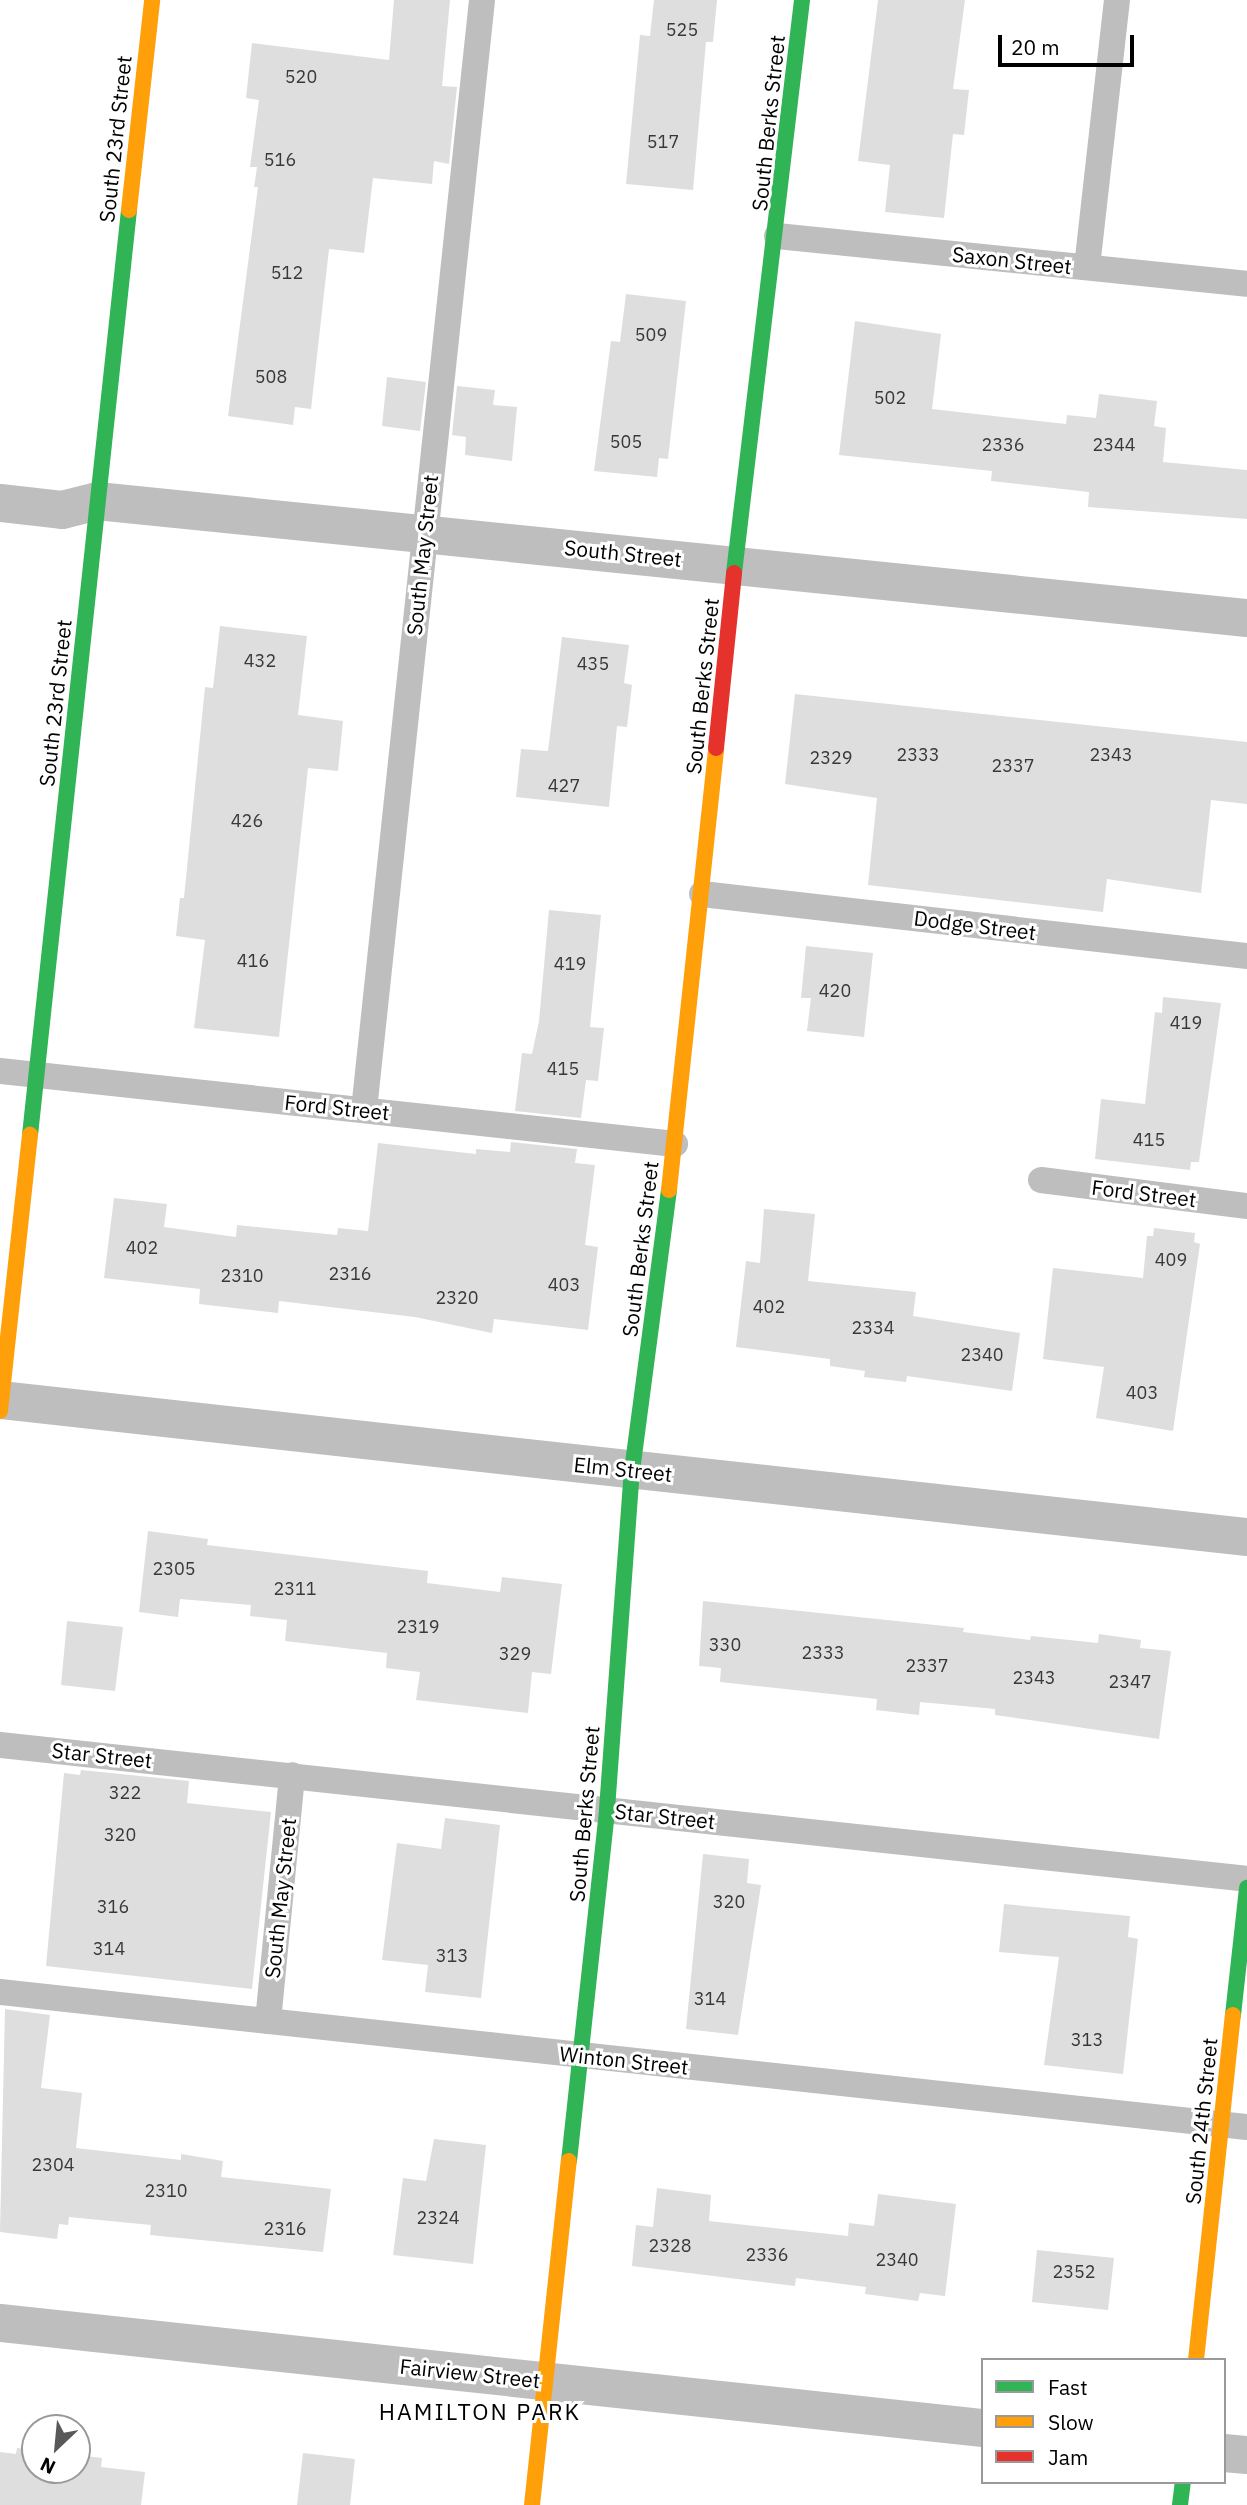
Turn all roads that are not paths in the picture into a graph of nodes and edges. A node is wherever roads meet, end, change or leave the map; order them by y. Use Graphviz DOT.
graph roads {
  1 [pos="152,0"];
  2 [pos="482,0"];
  3 [pos="802,0"];
  4 [pos="1117,0"];
  5 [pos="777,236"];
  6 [pos="1087,267"];
  7 [pos="1247,284"];
  8 [pos="97,501"];
  9 [pos="0,503"];
  10 [pos="424,534"];
  11 [pos="735,564"];
  12 [pos="1247,618"];
  13 [pos="702,894"];
  14 [pos="1247,956"];
  15 [pos="0,1071"];
  16 [pos="36,1075"];
  17 [pos="364,1110"];
  18 [pos="675,1144"];
  19 [pos="1041,1180"];
  20 [pos="1247,1206"];
  21 [pos="0,1403"];
  22 [pos="632,1471"];
  23 [pos="1247,1537"];
  24 [pos="0,1745"];
  25 [pos="292,1776"];
  26 [pos="607,1809"];
  27 [pos="1247,1878"];
  28 [pos="1247,1888"];
  29 [pos="0,1992"];
  30 [pos="268,2021"];
  31 [pos="581,2055"];
  32 [pos="1234,2126"];
  33 [pos="0,2323"];
  34 [pos="1196,2358"];
  35 [pos="545,2381"];
  36 [pos="981,2428"];
  37 [pos="1226,2453"];
  38 [pos="1247,2455"];
  39 [pos="1183,2484"];
  40 [pos="532,2505"];
  41 [pos="1180,2505"];
  1 -- 8 [label="street, South 23rd Street"];
  2 -- 10 [label="lane, South May Street"];
  3 -- 5 [label="street, South Berks Street"];
  4 -- 6 [label="lane"];
  5 -- 6 [label="lane, Saxon Street"];
  5 -- 11 [label="street, South Berks Street"];
  6 -- 7 [label="lane, Saxon Street"];
  8 -- 9 [label="street, South Street"];
  8 -- 10 [label="street, South Street"];
  8 -- 16 [label="street, South 23rd Street"];
  10 -- 11 [label="street, South Street"];
  10 -- 17 [label="lane, South May Street"];
  11 -- 12 [label="street, South Street"];
  11 -- 13 [label="street, South Berks Street"];
  13 -- 14 [label="lane, Dodge Street"];
  13 -- 18 [label="street, South Berks Street"];
  15 -- 16 [label="lane, Ford Street"];
  16 -- 17 [label="lane, Ford Street"];
  16 -- 21 [label="street, South 23rd Street"];
  17 -- 18 [label="lane, Ford Street"];
  18 -- 22 [label="street, South Berks Street"];
  19 -- 20 [label="lane, Ford Street"];
  21 -- 22 [label="street, Elm Street"];
  22 -- 23 [label="street, Elm Street"];
  22 -- 26 [label="street, South Berks Street"];
  24 -- 25 [label="lane, Star Street"];
  25 -- 26 [label="lane, Star Street"];
  25 -- 30 [label="lane, South May Street"];
  26 -- 27 [label="lane, Star Street"];
  26 -- 31 [label="street, South Berks Street"];
  28 -- 32 [label="street, South 24th Street"];
  29 -- 30 [label="lane, Winton Street"];
  30 -- 31 [label="lane, Winton Street"];
  31 -- 32 [label="lane, Winton Street"];
  31 -- 35 [label="street, South Berks Street"];
  32 -- 34 [label="street, South 24th Street"];
  33 -- 35 [label="street, Fairview Street"];
  35 -- 36 [label="street, Fairview Street"];
  35 -- 40 [label="street, South Berks Street"];
  37 -- 38 [label="street"];
  39 -- 41 [label="street"];
}
